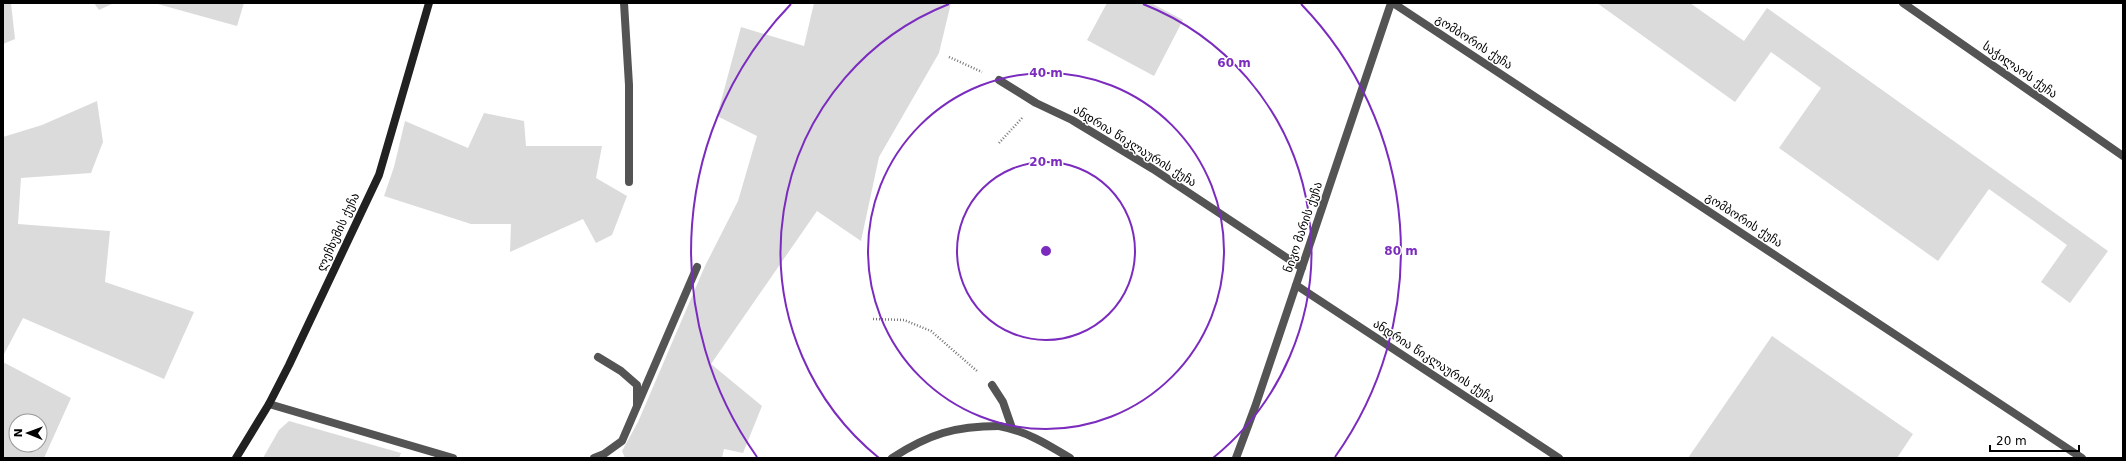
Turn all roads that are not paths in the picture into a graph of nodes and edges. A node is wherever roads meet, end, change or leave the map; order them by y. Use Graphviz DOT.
graph roads {
  1 [pos="429,3"];
  2 [pos="624,3"];
  3 [pos="1392,3"];
  4 [pos="1903,3"];
  5 [pos="999,80"];
  6 [pos="2123,156"];
  7 [pos="629,182"];
  8 [pos="697,267"];
  9 [pos="1302,268"];
  10 [pos="1296,285"];
  11 [pos="598,357"];
  12 [pos="992,385"];
  13 [pos="269,404"];
  14 [pos="638,408"];
  15 [pos="1012,428"];
  16 [pos="605,456"];
  17 [pos="236,458"];
  18 [pos="453,458"];
  19 [pos="594,458"];
  20 [pos="892,458"];
  21 [pos="1070,458"];
  22 [pos="1236,458"];
  23 [pos="1559,458"];
  24 [pos="2082,458"];
  1 -- 13 [label="street, ლეჩხუმის ქუჩა"];
  2 -- 7 [label="street"];
  3 -- 9 [label="street, ნიკო მარის ქუჩა"];
  3 -- 24 [label="street, გომბორის ქუჩა"];
  4 -- 6 [label="street, საჭილაოს ქუჩა"];
  5 -- 9 [label="street, ანდრია წიკლაურის ქუჩა"];
  8 -- 14 [label="street"];
  9 -- 10 [label="street, ნიკო მარის ქუჩა"];
  10 -- 22 [label="street, ნიკო მარის ქუჩა"];
  10 -- 23 [label="street, ანდრია წიკლაურის ქუჩა"];
  11 -- 14 [label="street"];
  12 -- 15 [label="street"];
  13 -- 17 [label="street, ლეჩხუმის ქუჩა"];
  13 -- 18 [label="street"];
  14 -- 16 [label="street"];
  15 -- 20 [label="street"];
  15 -- 21 [label="street"];
  16 -- 19 [label="street"];
}
